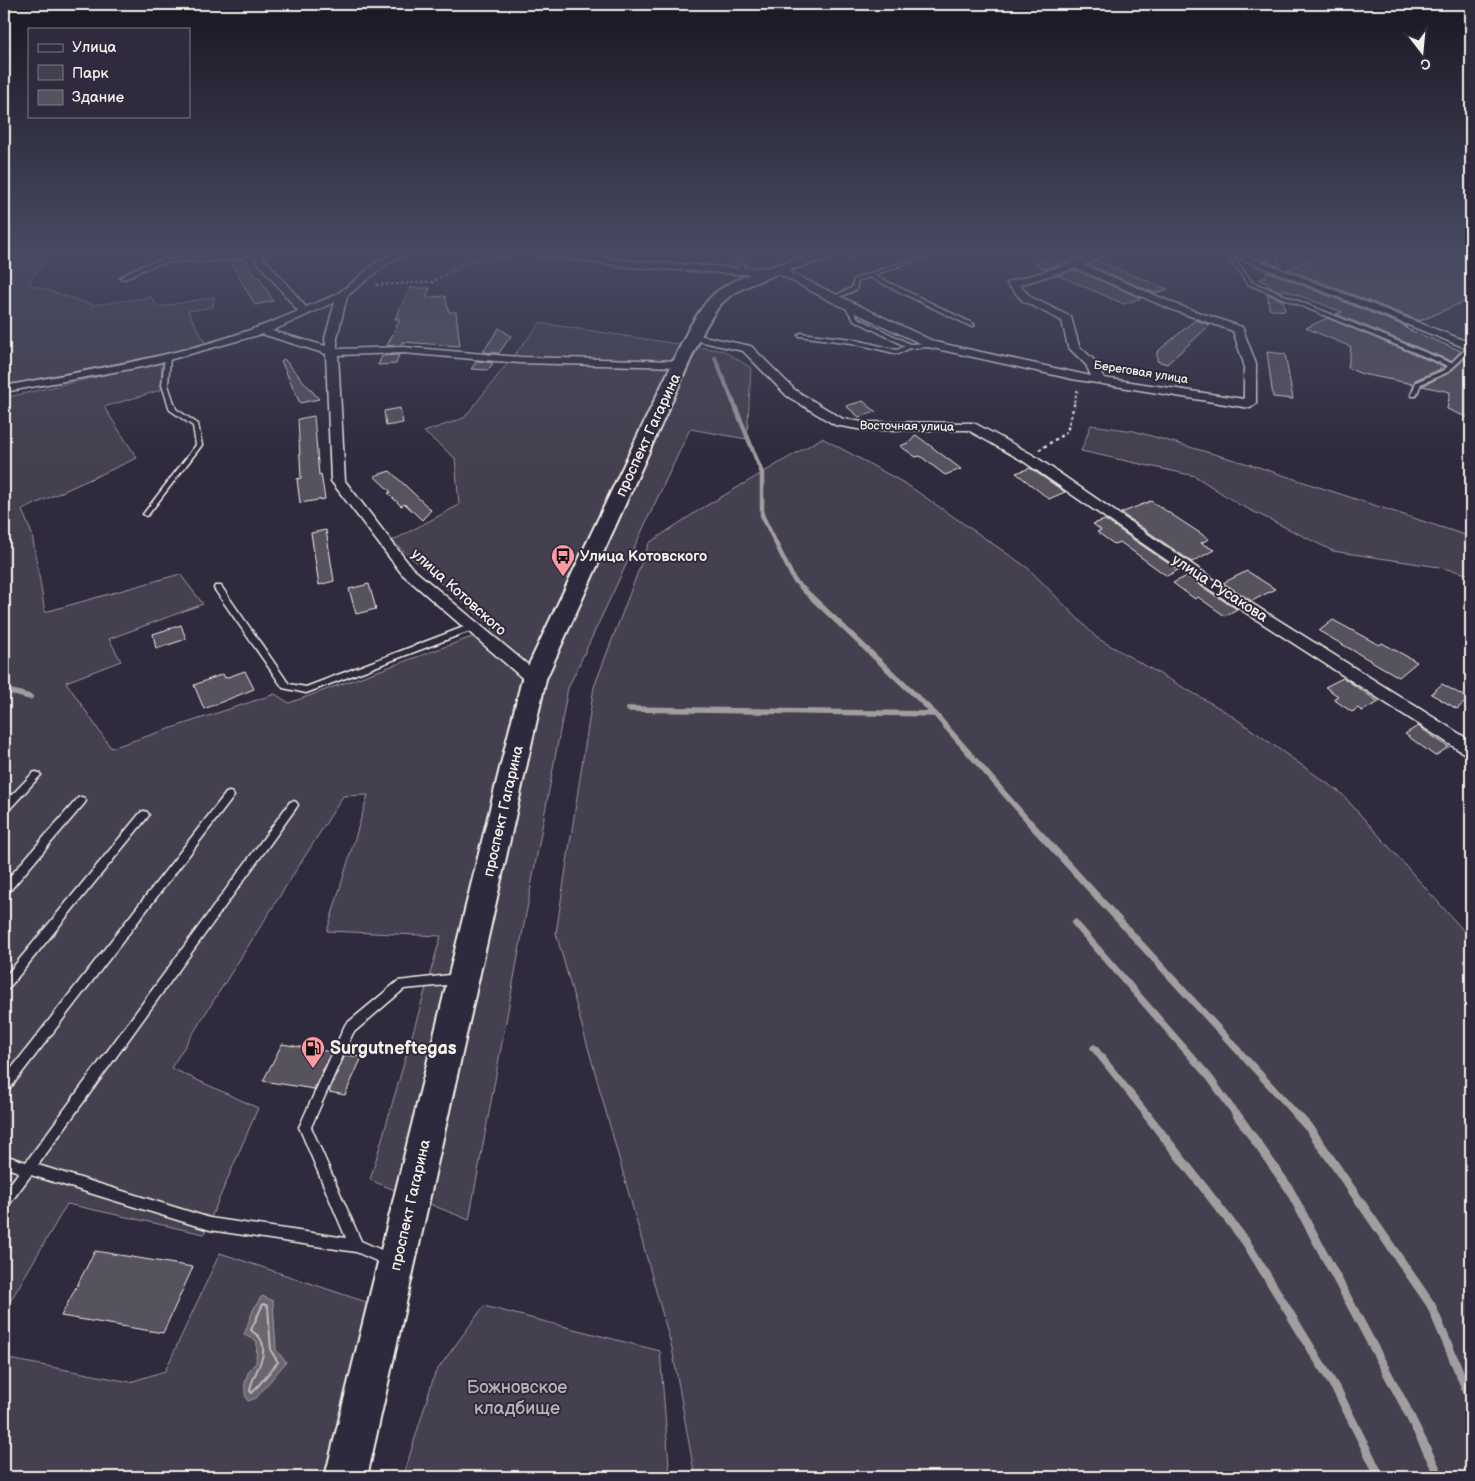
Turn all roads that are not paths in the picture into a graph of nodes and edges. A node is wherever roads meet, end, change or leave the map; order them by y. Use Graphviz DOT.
graph roads {
  1 [pos="284,321"];
  2 [pos="335,321"];
  3 [pos="703,321"];
  4 [pos="860,321"];
  5 [pos="882,321"];
  6 [pos="966,321"];
  7 [pos="1068,321"];
  8 [pos="1212,321"];
  9 [pos="1344,321"];
  10 [pos="1405,321"];
  11 [pos="972,324"];
  12 [pos="262,331"];
  13 [pos="801,335"];
  14 [pos="693,337"];
  15 [pos="932,345"];
  16 [pos="909,346"];
  17 [pos="1471,347"];
  18 [pos="333,352"];
  19 [pos="168,357"];
  20 [pos="680,364"];
  21 [pos="1452,365"];
  22 [pos="1099,379"];
  23 [pos="4,389"];
  24 [pos="1414,395"];
  25 [pos="970,426"];
  26 [pos="146,514"];
  27 [pos="218,588"];
  28 [pos="472,627"];
  29 [pos="534,680"];
  30 [pos="1471,748"];
  31 [pos="36,775"];
  32 [pos="229,796"];
  33 [pos="81,800"];
  34 [pos="293,805"];
  35 [pos="4,809"];
  36 [pos="144,815"];
  37 [pos="4,890"];
  38 [pos="464,979"];
  39 [pos="4,986"];
  40 [pos="4,1087"];
  41 [pos="4,1161"];
  42 [pos="29,1168"];
  43 [pos="4,1202"];
  44 [pos="356,1246"];
  45 [pos="396,1264"];
  46 [pos="346,1477"];
  1 -- 12 [label="street"];
  2 -- 18 [label="street, улица Котовского"];
  3 -- 14 [label="main road, проспект Гагарина"];
  4 -- 16 [label="lane"];
  5 -- 15 [label="street, Береговая улица"];
  6 -- 11 [label="lane"];
  7 -- 22 [label="street"];
  8 -- 22 [label="street, Береговая улица"];
  9 -- 21 [label="lane"];
  10 -- 17 [label="street"];
  12 -- 18 [label="street"];
  12 -- 19 [label="street"];
  13 -- 16 [label="lane"];
  14 -- 20 [label="main road, проспект Гагарина"];
  14 -- 25 [label="street, Восточная улица"];
  15 -- 16 [label="lane"];
  15 -- 22 [label="street, Береговая улица"];
  17 -- 21 [label="lane"];
  18 -- 20 [label="street"];
  18 -- 28 [label="street, улица Котовского"];
  19 -- 23 [label="street"];
  19 -- 26 [label="lane"];
  20 -- 29 [label="main road, проспект Гагарина"];
  21 -- 24 [label="lane"];
  25 -- 30 [label="street, улица Русакова"];
  27 -- 28 [label="lane"];
  28 -- 29 [label="street, улица Котовского"];
  29 -- 38 [label="main road, проспект Гагарина"];
  31 -- 35 [label="lane"];
  32 -- 40 [label="lane"];
  33 -- 37 [label="lane"];
  34 -- 42 [label="lane"];
  36 -- 39 [label="lane"];
  38 -- 44 [label="lane"];
  38 -- 45 [label="main road, проспект Гагарина"];
  41 -- 42 [label="lane"];
  42 -- 43 [label="lane"];
  42 -- 44 [label="lane"];
  44 -- 45 [label="lane"];
  45 -- 46 [label="main road, проспект Гагарина"];
}
